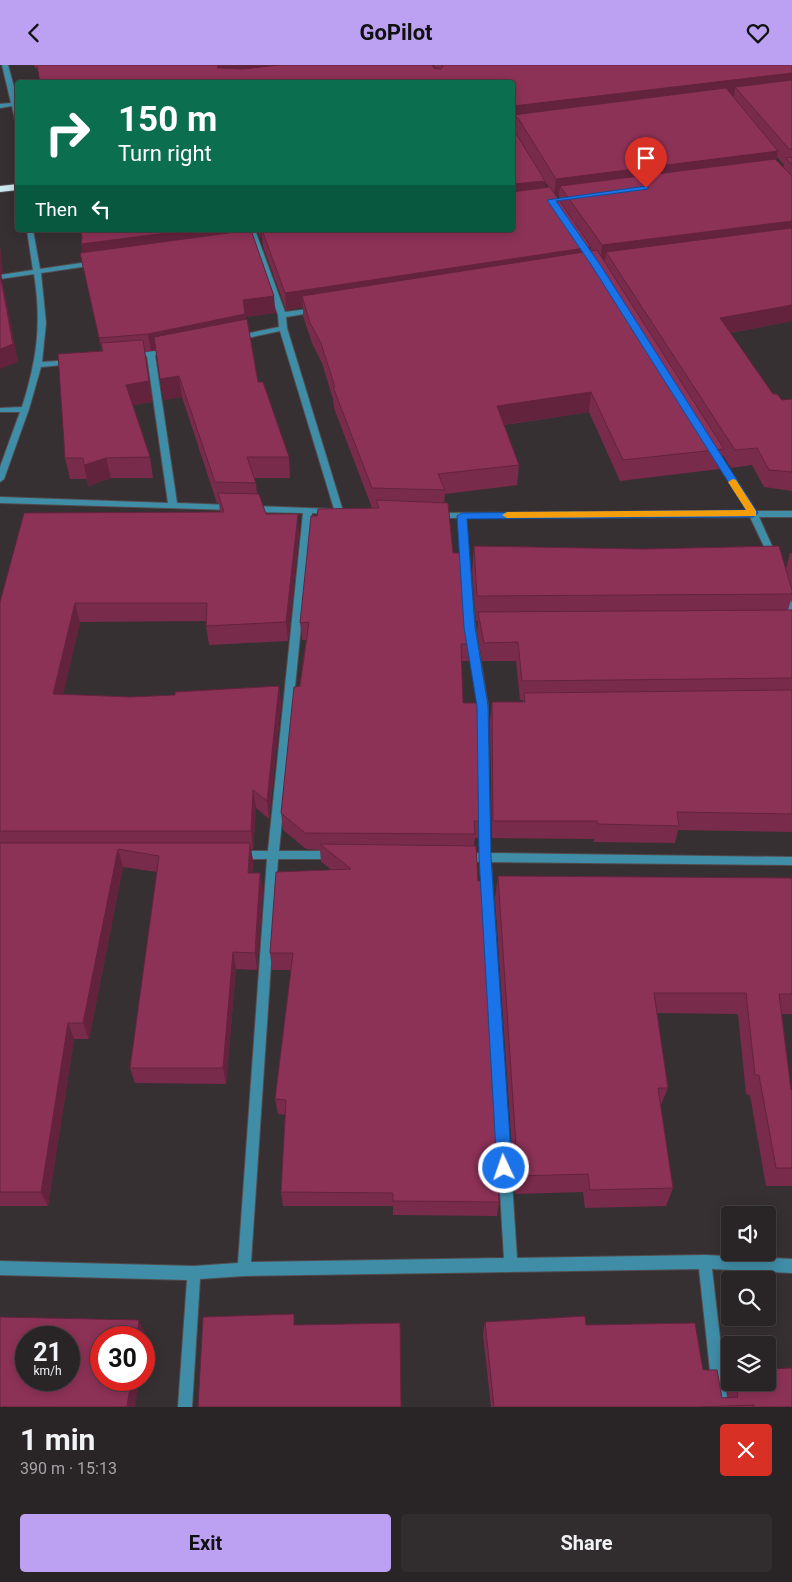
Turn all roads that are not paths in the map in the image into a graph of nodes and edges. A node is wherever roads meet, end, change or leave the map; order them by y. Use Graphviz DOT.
graph roads {
  1 [pos="5,65"];
  2 [pos="15,101"];
  3 [pos="15,105"];
  4 [pos="0,107"];
  5 [pos="15,187"];
  6 [pos="0,189"];
  7 [pos="30,232"];
  8 [pos="253,232"];
  9 [pos="266,240"];
  10 [pos="256,241"];
  11 [pos="247,242"];
  12 [pos="103,262"];
  13 [pos="36,271"];
  14 [pos="0,277"];
  15 [pos="322,309"];
  16 [pos="282,315"];
  17 [pos="283,329"];
  18 [pos="234,339"];
  19 [pos="178,349"];
  20 [pos="151,355"];
  21 [pos="122,357"];
  22 [pos="85,361"];
  23 [pos="38,365"];
  24 [pos="24,409"];
  25 [pos="0,410"];
  26 [pos="711,447"];
  27 [pos="0,479"];
  28 [pos="0,500"];
  29 [pos="173,505"];
  30 [pos="308,511"];
  31 [pos="753,513"];
  32 [pos="424,514"];
  33 [pos="792,514"];
  34 [pos="462,516"];
  35 [pos="776,565"];
  36 [pos="782,582"];
  37 [pos="792,615"];
  38 [pos="224,855"];
  39 [pos="273,855"];
  40 [pos="350,856"];
  41 [pos="447,857"];
  42 [pos="485,857"];
  43 [pos="792,861"];
  44 [pos="705,1262"];
  45 [pos="510,1265"];
  46 [pos="792,1267"];
  47 [pos="0,1268"];
  48 [pos="244,1269"];
  49 [pos="194,1273"];
  50 [pos="186,1407"];
  51 [pos="721,1407"];
  1 -- 2 [label="street"];
  3 -- 4 [label="street"];
  5 -- 6 [label="highway"];
  7 -- 13 [label="street"];
  8 -- 10 [label="street"];
  9 -- 10 [label="street"];
  10 -- 11 [label="street"];
  10 -- 16 [label="street"];
  12 -- 13 [label="street"];
  13 -- 14 [label="street"];
  13 -- 23 [label="street"];
  15 -- 16 [label="street"];
  16 -- 17 [label="street"];
  17 -- 18 [label="street"];
  17 -- 30 [label="street"];
  19 -- 20 [label="street"];
  20 -- 21 [label="street"];
  20 -- 29 [label="street"];
  22 -- 23 [label="street"];
  23 -- 24 [label="street"];
  24 -- 25 [label="street"];
  24 -- 27 [label="street"];
  26 -- 31 [label="street"];
  28 -- 29 [label="street"];
  29 -- 30 [label="street"];
  30 -- 39 [label="street"];
  31 -- 33 [label="street"];
  31 -- 34 [label="street"];
  31 -- 35 [label="street"];
  32 -- 34 [label="street"];
  34 -- 42 [label="street"];
  36 -- 37 [label="street"];
  38 -- 39 [label="street"];
  39 -- 40 [label="street"];
  39 -- 48 [label="street"];
  41 -- 42 [label="street"];
  42 -- 43 [label="street"];
  42 -- 45 [label="street"];
  44 -- 45 [label="street"];
  44 -- 46 [label="street"];
  44 -- 51 [label="street"];
  45 -- 48 [label="street"];
  47 -- 49 [label="street"];
  48 -- 49 [label="street"];
  49 -- 50 [label="street"];
}
